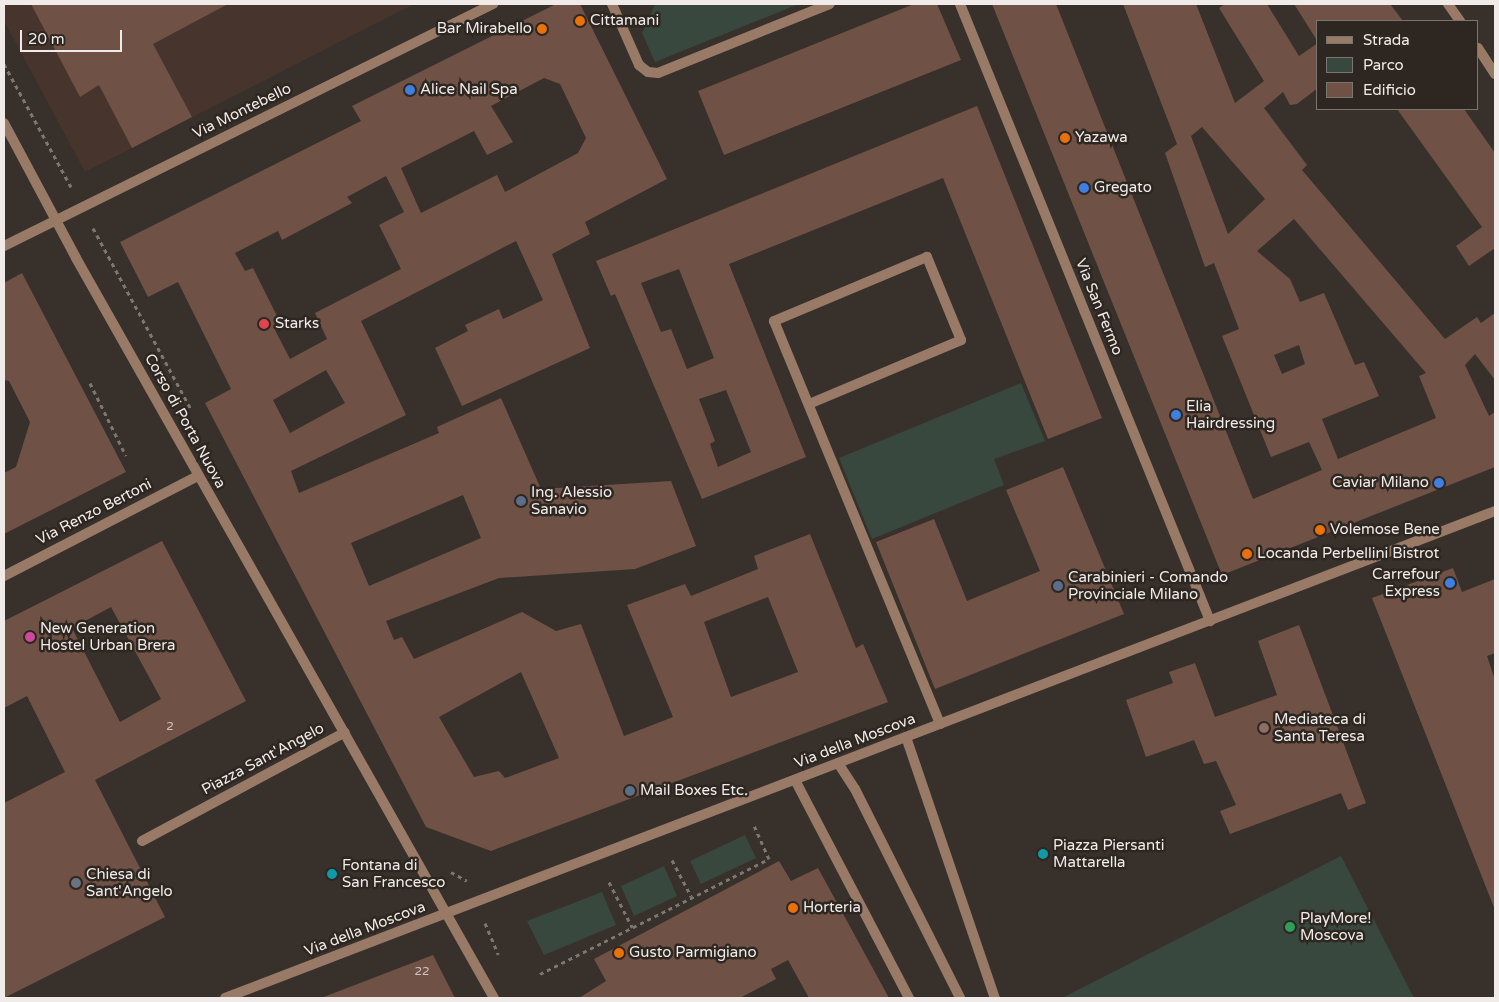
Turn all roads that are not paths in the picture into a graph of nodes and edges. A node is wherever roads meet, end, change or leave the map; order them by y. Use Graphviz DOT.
graph roads {
  1 [pos="493,4"];
  2 [pos="612,4"];
  3 [pos="830,4"];
  4 [pos="960,4"];
  5 [pos="1448,4"];
  6 [pos="1459,20"];
  7 [pos="1479,50"];
  8 [pos="1495,74"];
  9 [pos="4,122"];
  10 [pos="55,220"];
  11 [pos="4,246"];
  12 [pos="809,404"];
  13 [pos="198,476"];
  14 [pos="1495,511"];
  15 [pos="4,576"];
  16 [pos="1210,621"];
  17 [pos="940,724"];
  18 [pos="346,732"];
  19 [pos="906,738"];
  20 [pos="838,764"];
  21 [pos="796,780"];
  22 [pos="142,841"];
  23 [pos="449,913"];
  24 [pos="225,998"];
  25 [pos="494,998"];
  26 [pos="909,998"];
  27 [pos="960,998"];
  28 [pos="995,998"];
  1 -- 10 [label="street, Via Montebello"];
  2 -- 3 [label="street"];
  4 -- 16 [label="street, Via San Fermo"];
  5 -- 6 [label="street"];
  7 -- 8 [label="street"];
  9 -- 10 [label="street, Corso di Porta Nuova"];
  10 -- 11 [label="street, Via Montebello"];
  10 -- 13 [label="street, Corso di Porta Nuova"];
  12 -- 12 [label="street"];
  12 -- 17 [label="street"];
  13 -- 15 [label="street, Via Renzo Bertoni"];
  13 -- 18 [label="street, Corso di Porta Nuova"];
  14 -- 16 [label="street, Via della Moscova"];
  16 -- 17 [label="street, Via della Moscova"];
  17 -- 19 [label="street, Via della Moscova"];
  18 -- 22 [label="street, Piazza Sant'Angelo"];
  18 -- 23 [label="street, Piazza Sant'Angelo"];
  19 -- 20 [label="street, Via della Moscova"];
  19 -- 28 [label="street"];
  20 -- 21 [label="street, Via della Moscova"];
  20 -- 27 [label="street"];
  21 -- 23 [label="street, Via della Moscova"];
  21 -- 26 [label="street"];
  23 -- 24 [label="street, Via della Moscova"];
  23 -- 25 [label="street"];
}
